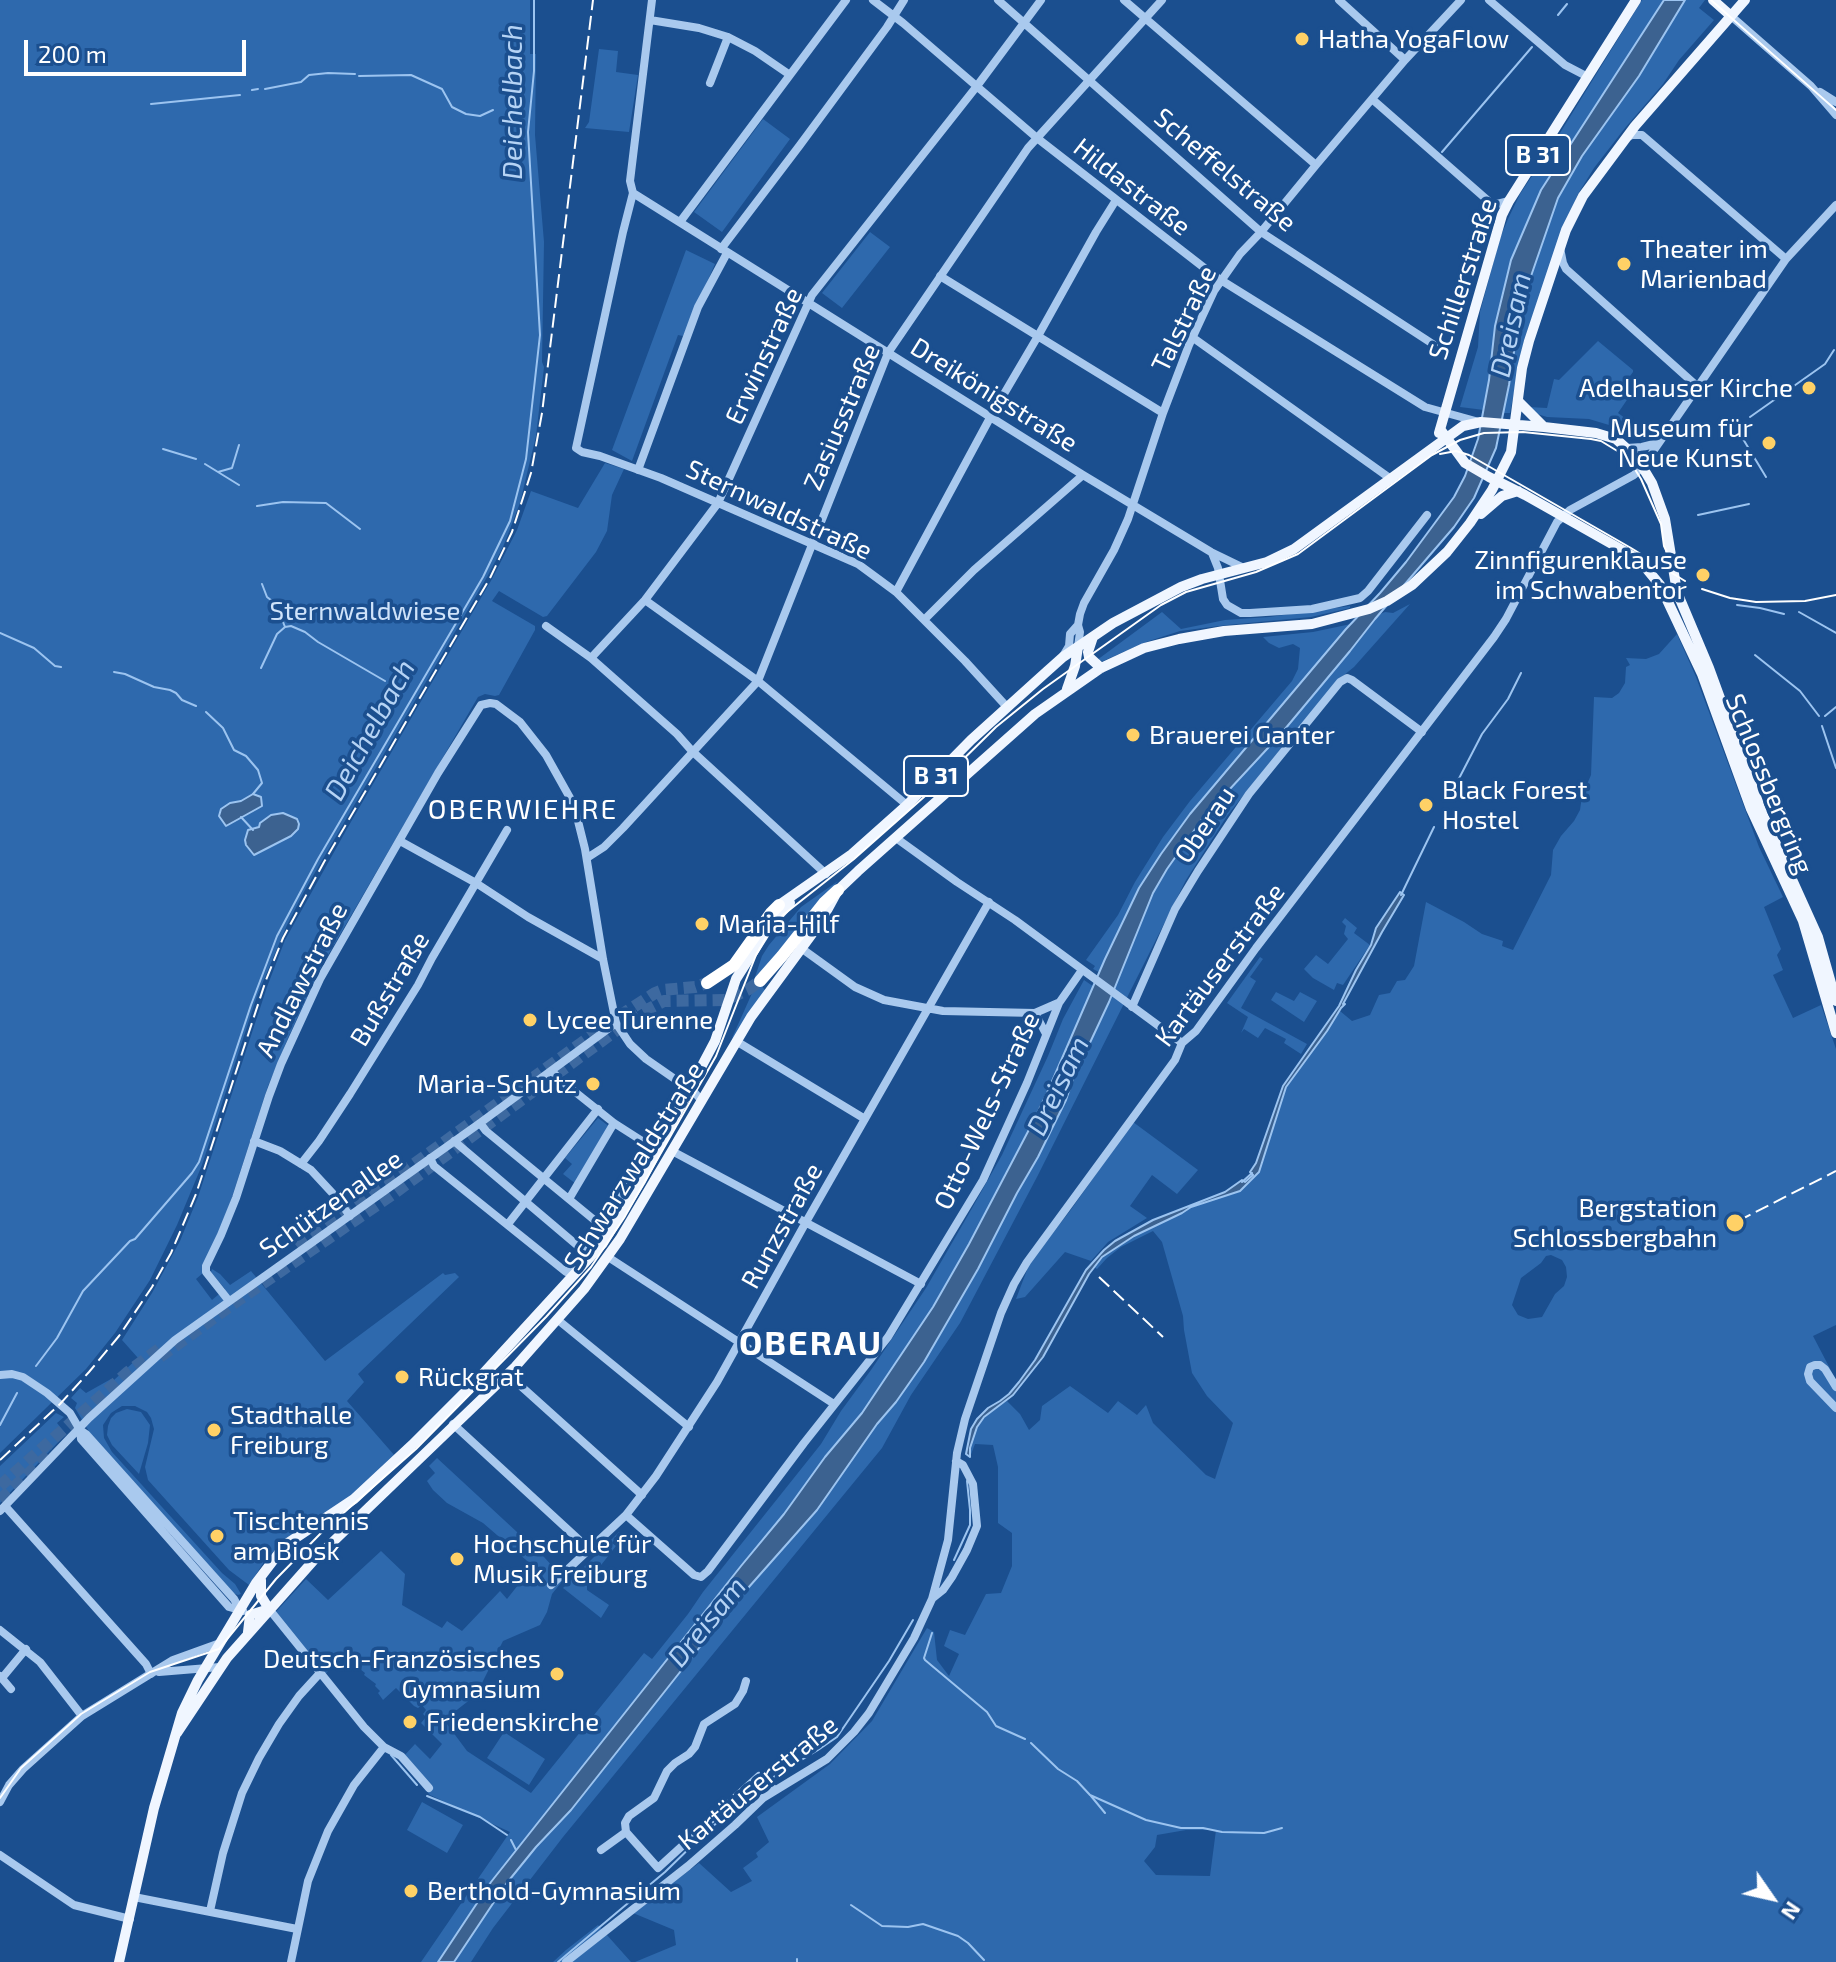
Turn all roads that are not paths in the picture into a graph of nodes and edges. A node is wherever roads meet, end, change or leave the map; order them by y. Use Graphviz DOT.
graph roads {
  1 [pos="652,0"];
  2 [pos="846,0"];
  3 [pos="873,0"];
  4 [pos="904,0"];
  5 [pos="998,0"];
  6 [pos="1041,0"];
  7 [pos="1124,0"];
  8 [pos="1162,0"];
  9 [pos="1339,0"];
  10 [pos="1461,0"];
  11 [pos="1489,0"];
  12 [pos="1636,0"];
  13 [pos="1713,0"];
  14 [pos="1745,0"];
  15 [pos="894,16"];
  16 [pos="1731,16"];
  17 [pos="1145,18"];
  18 [pos="650,20"];
  19 [pos="1025,23"];
  20 [pos="728,37"];
  21 [pos="1405,60"];
  22 [pos="790,75"];
  23 [pos="1588,77"];
  24 [pos="1089,79"];
  25 [pos="710,83"];
  26 [pos="977,86"];
  27 [pos="1811,86"];
  28 [pos="1372,99"];
  29 [pos="1836,102"];
  30 [pos="1645,114"];
  31 [pos="1836,115"];
  32 [pos="1642,135"];
  33 [pos="1037,138"];
  34 [pos="1625,138"];
  35 [pos="1316,165"];
  36 [pos="633,193"];
  37 [pos="1116,200"];
  38 [pos="1509,201"];
  39 [pos="1836,205"];
  40 [pos="680,222"];
  41 [pos="1261,232"];
  42 [pos="1560,247"];
  43 [pos="724,251"];
  44 [pos="1786,259"];
  45 [pos="940,276"];
  46 [pos="1221,280"];
  47 [pos="808,302"];
  48 [pos="1038,336"];
  49 [pos="1192,337"];
  50 [pos="1442,350"];
  51 [pos="888,353"];
  52 [pos="1698,387"];
  53 [pos="1518,401"];
  54 [pos="1163,413"];
  55 [pos="1445,414"];
  56 [pos="991,416"];
  57 [pos="1475,421"];
  58 [pos="1511,425"];
  59 [pos="1544,427"];
  60 [pos="1443,433"];
  61 [pos="1659,442"];
  62 [pos="1627,448"];
  63 [pos="1643,466"];
  64 [pos="638,470"];
  65 [pos="1083,475"];
  66 [pos="1391,479"];
  67 [pos="1493,479"];
  68 [pos="1518,491"];
  69 [pos="718,503"];
  70 [pos="1132,505"];
  71 [pos="1427,515"];
  72 [pos="1563,516"];
  73 [pos="1470,523"];
  74 [pos="812,543"];
  75 [pos="1211,552"];
  76 [pos="1244,568"];
  77 [pos="1219,574"];
  78 [pos="896,592"];
  79 [pos="645,600"];
  80 [pos="924,620"];
  81 [pos="1078,625"];
  82 [pos="546,626"];
  83 [pos="1093,637"];
  84 [pos="1078,647"];
  85 [pos="1063,657"];
  86 [pos="591,658"];
  87 [pos="1075,666"];
  88 [pos="1101,668"];
  89 [pos="758,681"];
  90 [pos="1066,691"];
  91 [pos="1007,707"];
  92 [pos="1422,732"];
  93 [pos="692,751"];
  94 [pos="907,805"];
  95 [pos="507,830"];
  96 [pos="896,838"];
  97 [pos="400,841"];
  98 [pos="587,858"];
  99 [pos="826,874"];
  100 [pos="476,883"];
  101 [pos="808,884"];
  102 [pos="838,890"];
  103 [pos="989,902"];
  104 [pos="779,905"];
  105 [pos="801,948"];
  106 [pos="603,959"];
  107 [pos="1086,973"];
  108 [pos="760,981"];
  109 [pos="707,983"];
  110 [pos="1836,1001"];
  111 [pos="1059,1003"];
  112 [pos="1129,1005"];
  113 [pos="927,1008"];
  114 [pos="1035,1013"];
  115 [pos="616,1023"];
  116 [pos="1836,1033"];
  117 [pos="1046,1034"];
  118 [pos="736,1041"];
  119 [pos="1182,1043"];
  120 [pos="552,1071"];
  121 [pos="690,1089"];
  122 [pos="701,1100"];
  123 [pos="598,1109"];
  124 [pos="865,1119"];
  125 [pos="480,1123"];
  126 [pos="614,1123"];
  127 [pos="659,1130"];
  128 [pos="254,1141"];
  129 [pos="454,1141"];
  130 [pos="650,1146"];
  131 [pos="672,1151"];
  132 [pos="430,1158"];
  133 [pos="301,1164"];
  134 [pos="543,1178"];
  135 [pos="569,1199"];
  136 [pos="525,1201"];
  137 [pos="350,1216"];
  138 [pos="806,1222"];
  139 [pos="508,1224"];
  140 [pos="604,1228"];
  141 [pos="585,1252"];
  142 [pos="608,1257"];
  143 [pos="921,1284"];
  144 [pos="564,1286"];
  145 [pos="229,1301"];
  146 [pos="558,1320"];
  147 [pos="740,1343"];
  148 [pos="488,1368"];
  149 [pos="509,1372"];
  150 [pos="0,1375"];
  151 [pos="1836,1387"];
  152 [pos="834,1404"];
  153 [pos="1836,1408"];
  154 [pos="453,1424"];
  155 [pos="689,1427"];
  156 [pos="80,1430"];
  157 [pos="959,1463"];
  158 [pos="642,1495"];
  159 [pos="2,1508"];
  160 [pos="626,1515"];
  161 [pos="590,1550"];
  162 [pos="261,1576"];
  163 [pos="551,1585"];
  164 [pos="932,1599"];
  165 [pos="269,1609"];
  166 [pos="245,1612"];
  167 [pos="0,1630"];
  168 [pos="248,1634"];
  169 [pos="220,1643"];
  170 [pos="26,1649"];
  171 [pos="206,1667"];
  172 [pos="220,1667"];
  173 [pos="153,1673"];
  174 [pos="320,1673"];
  175 [pos="1,1677"];
  176 [pos="746,1681"];
  177 [pos="11,1689"];
  178 [pos="82,1716"];
  179 [pos="177,1733"];
  180 [pos="384,1747"];
  181 [pos="770,1785"];
  182 [pos="429,1788"];
  183 [pos="0,1802"];
  184 [pos="626,1832"];
  185 [pos="601,1850"];
  186 [pos="0,1855"];
  187 [pos="134,1897"];
  188 [pos="210,1911"];
  189 [pos="130,1919"];
  190 [pos="297,1929"];
  191 [pos="119,1962"];
  192 [pos="291,1962"];
  193 [pos="566,1962"];
  1 -- 18 [label="street"];
  2 -- 22 [label="street"];
  3 -- 15 [label="street, Hildastraße"];
  4 -- 15 [label="street"];
  5 -- 19 [label="street, Scheffelstraße"];
  6 -- 19 [label="street, Erwinstraße"];
  7 -- 17 [label="street"];
  8 -- 17 [label="street, Zasiusstraße"];
  9 -- 21 [label="street"];
  10 -- 21 [label="street, Talstraße"];
  11 -- 23 [label="street"];
  12 -- 23 [label="main road, Schillerstraße / B 31"];
  13 -- 16 [label="main road"];
  14 -- 16 [label="main road, B 31"];
  15 -- 26 [label="street, Hildastraße"];
  15 -- 43 [label="street"];
  16 -- 27 [label="street"];
  16 -- 30 [label="main road, B 31"];
  17 -- 24 [label="street, Zasiusstraße"];
  17 -- 35 [label="street"];
  18 -- 20 [label="street"];
  18 -- 36 [label="street"];
  19 -- 24 [label="street, Scheffelstraße"];
  19 -- 26 [label="street, Erwinstraße"];
  20 -- 22 [label="street"];
  20 -- 25 [label="street"];
  21 -- 28 [label="street, Talstraße"];
  22 -- 40 [label="street"];
  23 -- 38 [label="main road, Schillerstraße / B 31"];
  24 -- 33 [label="street, Zasiusstraße"];
  24 -- 41 [label="street, Scheffelstraße"];
  26 -- 33 [label="street, Hildastraße"];
  26 -- 47 [label="street, Erwinstraße"];
  27 -- 29 [label="street"];
  27 -- 31 [label="street"];
  28 -- 35 [label="street, Talstraße"];
  28 -- 38 [label="street"];
  30 -- 32 [label="street"];
  30 -- 34 [label="main road, B 31"];
  32 -- 34 [label="street"];
  32 -- 44 [label="street"];
  33 -- 37 [label="street, Hildastraße"];
  33 -- 45 [label="street, Zasiusstraße"];
  34 -- 42 [label="main road, B 31"];
  35 -- 41 [label="street, Talstraße"];
  36 -- 40 [label="street, Dreikönigstraße"];
  36 -- 64 [label="street, Sternwaldstraße"];
  37 -- 46 [label="street, Hildastraße"];
  37 -- 48 [label="street"];
  38 -- 55 [label="main road, Schillerstraße / B 31"];
  39 -- 44 [label="street"];
  40 -- 43 [label="street, Dreikönigstraße"];
  41 -- 46 [label="street, Talstraße"];
  41 -- 50 [label="street, Scheffelstraße"];
  42 -- 52 [label="street"];
  42 -- 53 [label="main road, B 31"];
  43 -- 47 [label="street, Dreikönigstraße"];
  43 -- 64 [label="street"];
  44 -- 52 [label="street"];
  45 -- 48 [label="street"];
  45 -- 51 [label="street, Zasiusstraße"];
  46 -- 49 [label="street, Talstraße"];
  46 -- 55 [label="street, Hildastraße"];
  47 -- 51 [label="street, Dreikönigstraße"];
  47 -- 69 [label="street, Erwinstraße"];
  48 -- 54 [label="street"];
  48 -- 56 [label="street"];
  49 -- 54 [label="street, Talstraße"];
  49 -- 66 [label="street"];
  51 -- 56 [label="street, Dreikönigstraße"];
  51 -- 74 [label="street, Zasiusstraße"];
  52 -- 61 [label="street"];
  53 -- 58 [label="main road, B 31"];
  53 -- 59 [label="main road"];
  54 -- 70 [label="street, Talstraße"];
  55 -- 57 [label="street, Hildastraße"];
  55 -- 60 [label="main road, B 31"];
  56 -- 65 [label="street, Dreikönigstraße"];
  56 -- 78 [label="street"];
  57 -- 58 [label="main road"];
  57 -- 60 [label="main road, Schwarzwaldstraße"];
  58 -- 59 [label="main road"];
  58 -- 67 [label="main road, B 31"];
  59 -- 62 [label="main road"];
  60 -- 66 [label="main road, Schwarzwaldstraße / B 31"];
  60 -- 67 [label="main road"];
  61 -- 62 [label="street"];
  61 -- 63 [label="street"];
  62 -- 63 [label="main road, Schlossbergring"];
  63 -- 72 [label="street"];
  63 -- 110 [label="main road, Schlossbergring"];
  64 -- 69 [label="street, Sternwaldstraße"];
  65 -- 70 [label="street, Dreikönigstraße"];
  65 -- 80 [label="street"];
  66 -- 76 [label="main road, Schwarzwaldstraße / B 31"];
  67 -- 68 [label="main road"];
  67 -- 73 [label="main road, B 31"];
  68 -- 72 [label="main road"];
  68 -- 73 [label="main road"];
  69 -- 74 [label="street, Sternwaldstraße"];
  69 -- 79 [label="street, Erwinstraße"];
  70 -- 75 [label="street, Dreikönigstraße"];
  70 -- 81 [label="street, Talstraße"];
  71 -- 77 [label="street"];
  72 -- 92 [label="street, Kartäuserstraße"];
  72 -- 116 [label="main road, Schlossbergring"];
  73 -- 88 [label="main road, B 31"];
  74 -- 78 [label="street, Sternwaldstraße"];
  74 -- 89 [label="street, Zasiusstraße"];
  75 -- 76 [label="street, Dreikönigstraße"];
  75 -- 77 [label="street"];
  76 -- 77 [label="main road, Schwarzwaldstraße / B 31"];
  77 -- 83 [label="main road, Schwarzwaldstraße / B 31"];
  78 -- 80 [label="street, Sternwaldstraße"];
  79 -- 86 [label="street, Erwinstraße"];
  79 -- 89 [label="street"];
  80 -- 91 [label="street, Sternwaldstraße"];
  81 -- 84 [label="street, Talstraße"];
  81 -- 85 [label="street, Talstraße"];
  82 -- 86 [label="street"];
  83 -- 84 [label="main road, Schwarzwaldstraße / B 31"];
  83 -- 88 [label="main road"];
  84 -- 85 [label="main road, Schwarzwaldstraße / B 31"];
  84 -- 87 [label="main road"];
  85 -- 87 [label="main road"];
  85 -- 91 [label="main road, Schwarzwaldstraße / B 31"];
  86 -- 93 [label="street"];
  87 -- 90 [label="main road"];
  88 -- 90 [label="main road, Schwarzwaldstraße / B 31"];
  89 -- 93 [label="street, Zasiusstraße"];
  89 -- 94 [label="street"];
  90 -- 96 [label="main road, Schwarzwaldstraße / B 31"];
  91 -- 94 [label="main road, Schwarzwaldstraße / B 31"];
  92 -- 112 [label="street, Oberau"];
  92 -- 119 [label="street, Kartäuserstraße"];
  93 -- 98 [label="street, Zasiusstraße"];
  93 -- 99 [label="street"];
  94 -- 99 [label="main road, Schwarzwaldstraße / B 31"];
  95 -- 100 [label="street, Bußstraße"];
  96 -- 102 [label="main road, Schwarzwaldstraße / B 31"];
  96 -- 103 [label="street"];
  97 -- 98 [label="street, Andlawstraße"];
  97 -- 100 [label="street"];
  97 -- 128 [label="street, Andlawstraße"];
  98 -- 106 [label="street"];
  99 -- 101 [label="main road, Schwarzwaldstraße / B 31"];
  100 -- 106 [label="street"];
  100 -- 133 [label="street, Bußstraße"];
  101 -- 104 [label="main road, Schwarzwaldstraße / B 31"];
  101 -- 121 [label="main road, Schwarzwaldstraße"];
  102 -- 105 [label="main road, Schwarzwaldstraße"];
  102 -- 108 [label="highway, B 31"];
  103 -- 107 [label="street"];
  103 -- 113 [label="street, Runzstraße"];
  104 -- 109 [label="highway, B 31"];
  105 -- 113 [label="street"];
  105 -- 118 [label="main road, Schwarzwaldstraße"];
  106 -- 115 [label="street"];
  107 -- 111 [label="street, Otto-Wels-Straße"];
  107 -- 112 [label="street"];
  111 -- 114 [label="street"];
  111 -- 117 [label="street, Otto-Wels-Straße"];
  112 -- 119 [label="street"];
  113 -- 114 [label="street"];
  113 -- 124 [label="street, Runzstraße"];
  114 -- 117 [label="street"];
  115 -- 120 [label="street, Schützenallee"];
  115 -- 121 [label="street"];
  117 -- 143 [label="street, Otto-Wels-Straße"];
  118 -- 122 [label="main road, Schwarzwaldstraße"];
  118 -- 124 [label="street"];
  119 -- 157 [label="street, Kartäuserstraße"];
  120 -- 123 [label="street, Schwarzwaldstraße"];
  120 -- 125 [label="street, Schützenallee"];
  121 -- 122 [label="street"];
  121 -- 144 [label="main road, Schwarzwaldstraße"];
  122 -- 131 [label="main road, Schwarzwaldstraße"];
  123 -- 126 [label="street, Schwarzwaldstraße"];
  123 -- 134 [label="street"];
  124 -- 138 [label="street, Runzstraße"];
  125 -- 129 [label="street, Schützenallee"];
  125 -- 134 [label="street, Schwarzwaldstraße"];
  126 -- 130 [label="street, Schwarzwaldstraße"];
  126 -- 135 [label="street, Schwarzwaldstraße"];
  127 -- 130 [label="street, Schwarzwaldstraße"];
  128 -- 133 [label="street"];
  128 -- 145 [label="street, Andlawstraße"];
  129 -- 132 [label="street, Schützenallee"];
  129 -- 136 [label="street, Schwarzwaldstraße"];
  130 -- 140 [label="street, Schwarzwaldstraße"];
  131 -- 138 [label="street"];
  131 -- 142 [label="main road, Schwarzwaldstraße"];
  132 -- 137 [label="street, Schützenallee"];
  132 -- 139 [label="street, Schwarzwaldstraße"];
  133 -- 137 [label="street"];
  134 -- 135 [label="street, Schwarzwaldstraße"];
  134 -- 136 [label="street"];
  135 -- 140 [label="street, Schwarzwaldstraße"];
  136 -- 139 [label="street"];
  136 -- 141 [label="street, Schwarzwaldstraße"];
  137 -- 145 [label="street, Schützenallee"];
  138 -- 143 [label="street"];
  138 -- 147 [label="street, Runzstraße"];
  139 -- 141 [label="street, Schwarzwaldstraße"];
  140 -- 141 [label="street, Schwarzwaldstraße"];
  142 -- 146 [label="main road, Schwarzwaldstraße"];
  142 -- 147 [label="street"];
  143 -- 152 [label="street, Otto-Wels-Straße"];
  144 -- 146 [label="main road"];
  144 -- 148 [label="main road, Schwarzwaldstraße"];
  145 -- 156 [label="street, Schützenallee"];
  146 -- 149 [label="main road, Schwarzwaldstraße"];
  146 -- 155 [label="street"];
  147 -- 152 [label="street"];
  147 -- 155 [label="street, Runzstraße"];
  148 -- 149 [label="main road"];
  148 -- 162 [label="main road, Schwarzwaldstraße"];
  149 -- 154 [label="main road, Schwarzwaldstraße"];
  149 -- 158 [label="street"];
  150 -- 156 [label="street"];
  151 -- 153 [label="street"];
  152 -- 160 [label="street, Otto-Wels-Straße"];
  154 -- 161 [label="street"];
  154 -- 165 [label="main road, Schwarzwaldstraße"];
  155 -- 158 [label="street, Runzstraße"];
  156 -- 159 [label="street, Schützenallee"];
  156 -- 166 [label="street"];
  157 -- 164 [label="street, Kartäuserstraße"];
  157 -- 164 [label="street, Kartäuserstraße"];
  158 -- 160 [label="street, Runzstraße"];
  159 -- 173 [label="street"];
  160 -- 161 [label="street, Runzstraße"];
  161 -- 163 [label="street, Runzstraße"];
  162 -- 165 [label="main road"];
  162 -- 166 [label="main road, Schwarzwaldstraße"];
  164 -- 181 [label="street, Kartäuserstraße"];
  165 -- 166 [label="main road"];
  165 -- 168 [label="main road, Schwarzwaldstraße"];
  165 -- 174 [label="street"];
  166 -- 168 [label="main road"];
  166 -- 169 [label="main road, Schwarzwaldstraße"];
  167 -- 170 [label="street"];
  168 -- 172 [label="main road, Schwarzwaldstraße"];
  169 -- 171 [label="main road, Schwarzwaldstraße"];
  169 -- 173 [label="street"];
  170 -- 175 [label="street"];
  170 -- 178 [label="street"];
  171 -- 172 [label="street"];
  171 -- 173 [label="street"];
  171 -- 179 [label="main road, Schwarzwaldstraße"];
  172 -- 179 [label="main road, Schwarzwaldstraße"];
  173 -- 178 [label="street"];
  174 -- 180 [label="street"];
  174 -- 188 [label="street"];
  175 -- 177 [label="street"];
  176 -- 184 [label="street"];
  178 -- 183 [label="street"];
  179 -- 187 [label="main road, Schwarzwaldstraße"];
  180 -- 182 [label="street"];
  180 -- 190 [label="street"];
  181 -- 184 [label="street"];
  181 -- 193 [label="street, Kartäuserstraße"];
  184 -- 185 [label="street"];
  186 -- 189 [label="street"];
  187 -- 188 [label="street"];
  187 -- 189 [label="main road, Schwarzwaldstraße"];
  188 -- 190 [label="street"];
  189 -- 191 [label="main road, Schwarzwaldstraße"];
  190 -- 192 [label="street"];
}
